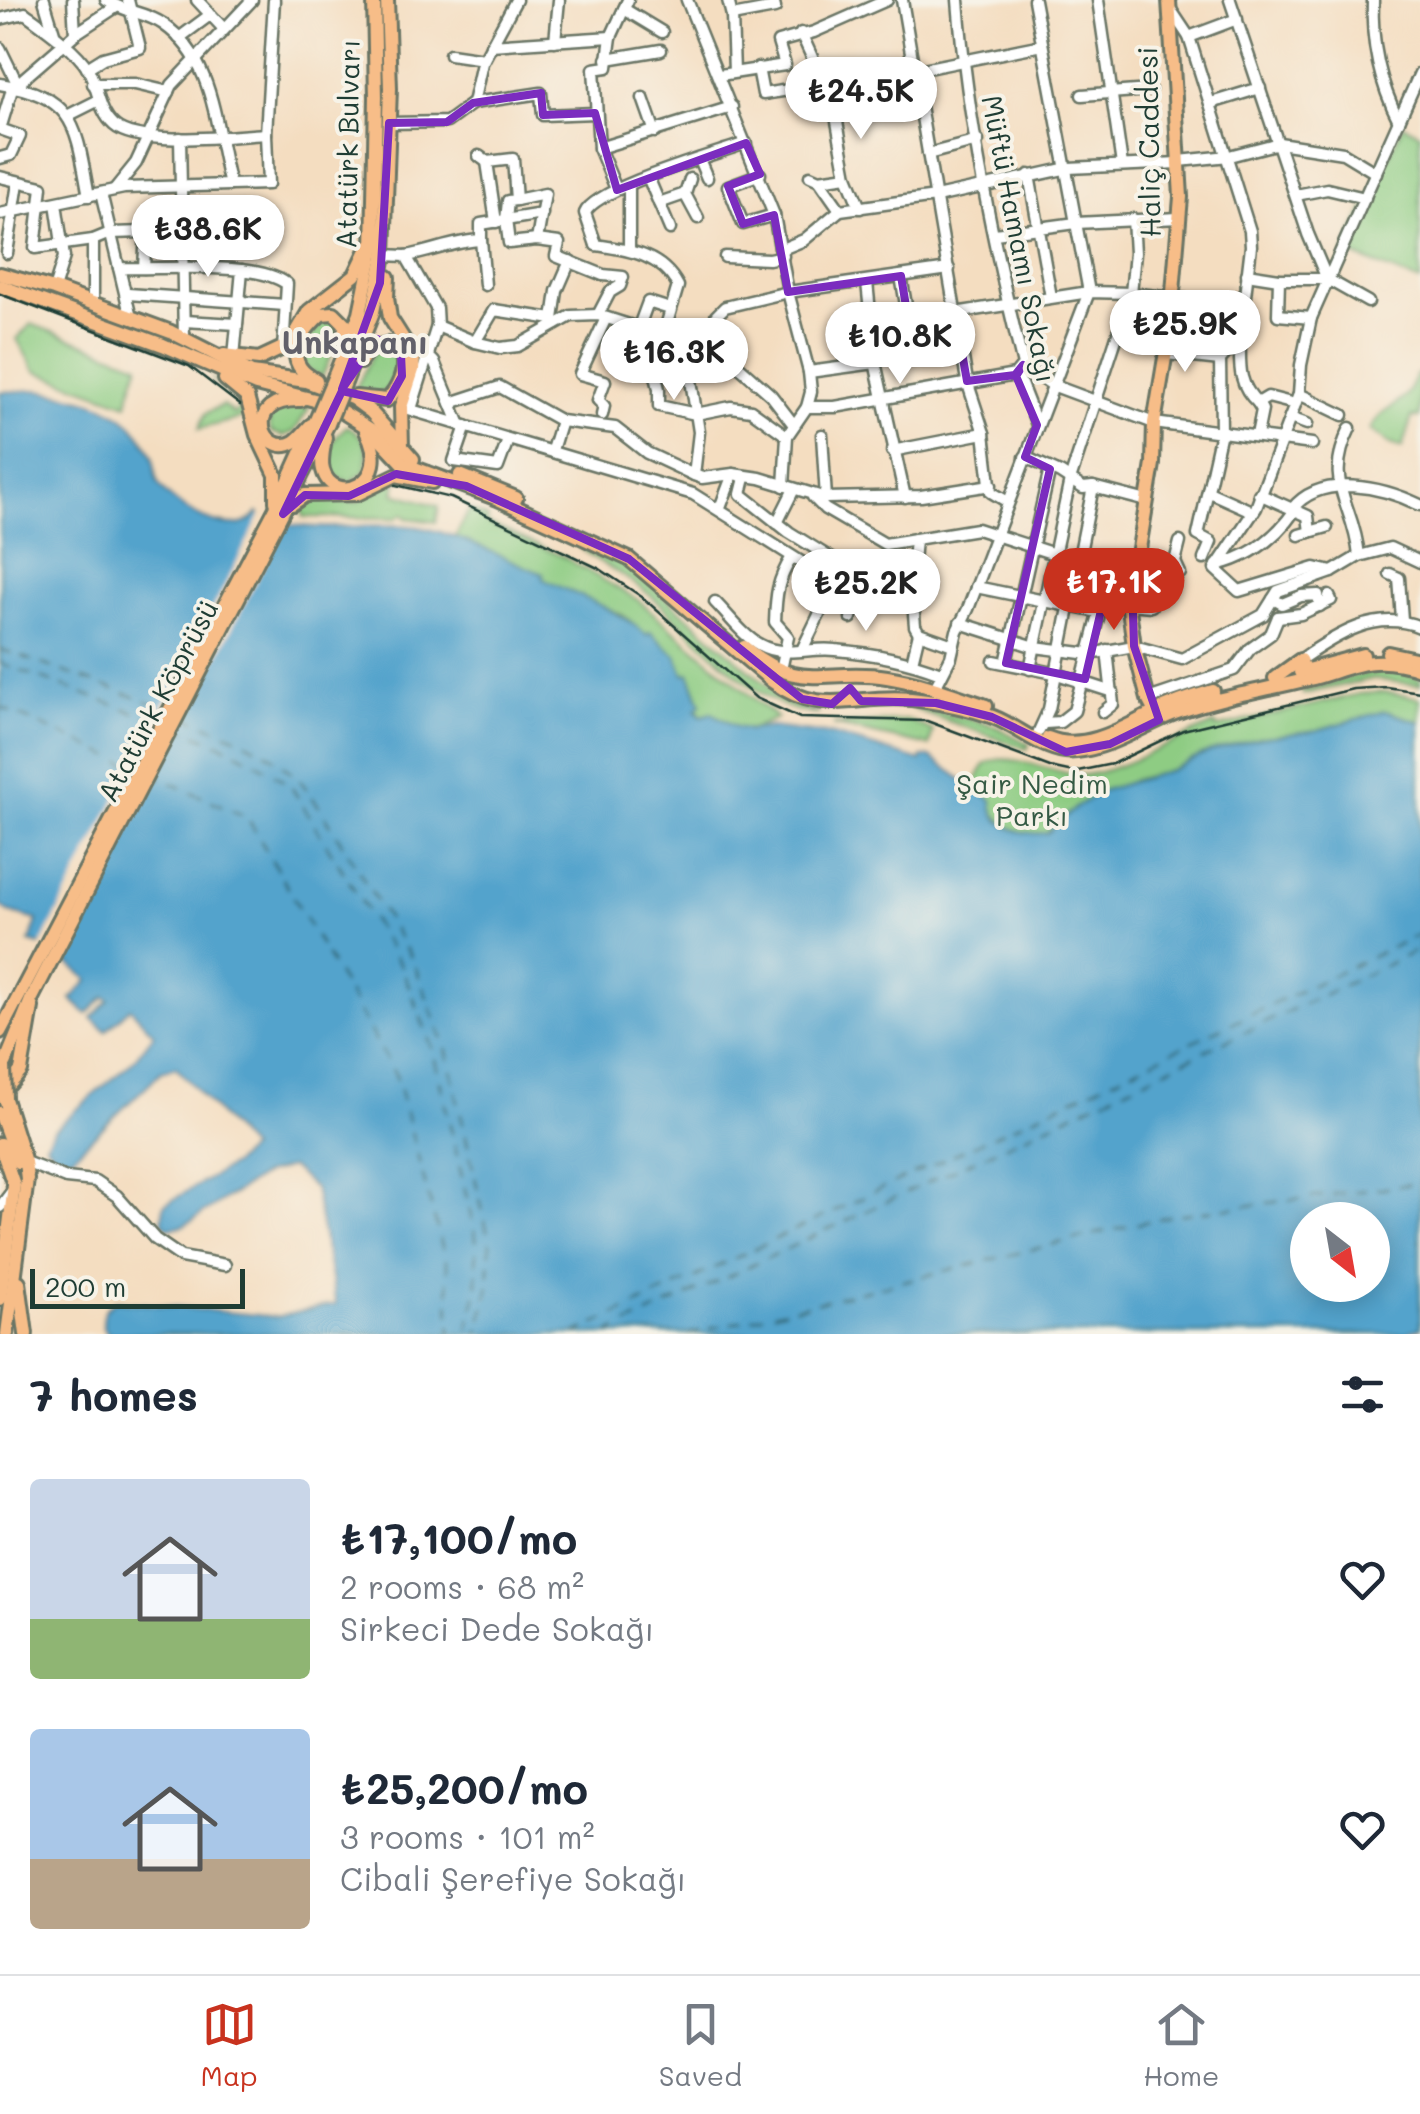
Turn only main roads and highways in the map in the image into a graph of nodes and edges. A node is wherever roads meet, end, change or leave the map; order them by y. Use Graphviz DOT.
graph roads {
  1 [pos="374,0"];
  2 [pos="387,0"];
  3 [pos="1170,2"];
  4 [pos="374,224"];
  5 [pos="384,255"];
  6 [pos="0,274"];
  7 [pos="0,286"];
  8 [pos="204,357"];
  9 [pos="336,381"];
  10 [pos="313,398"];
  11 [pos="352,398"];
  12 [pos="322,422"];
  13 [pos="362,424"];
  14 [pos="402,449"];
  15 [pos="466,486"];
  16 [pos="279,512"];
  17 [pos="1420,660"];
  18 [pos="1420,670"];
  19 [pos="865,676"];
  20 [pos="836,677"];
  21 [pos="862,700"];
  22 [pos="832,704"];
  23 [pos="1154,710"];
  24 [pos="26,998"];
  25 [pos="0,1015"];
  26 [pos="0,1032"];
  27 [pos="5,1099"];
  28 [pos="0,1144"];
  29 [pos="4,1158"];
  30 [pos="19,1194"];
  31 [pos="8,1233"];
  32 [pos="0,1252"];
  33 [pos="16,1260"];
  34 [pos="0,1299"];
  35 [pos="7,1334"];
  36 [pos="26,1334"];
  1 -- 4 [label="main road, Atatürk Bulvarı"];
  2 -- 5 [label="main road, Atatürk Bulvarı"];
  3 -- 23 [label="main road, Haliç Caddesi"];
  4 -- 8 [label="main road"];
  4 -- 9 [label="main road, Atatürk Bulvarı"];
  5 -- 9 [label="main road, Atatürk Bulvarı"];
  5 -- 14 [label="main road"];
  6 -- 8 [label="main road"];
  7 -- 8 [label="main road"];
  8 -- 9 [label="main road"];
  8 -- 10 [label="main road"];
  8 -- 16 [label="main road"];
  9 -- 9 [label="main road"];
  9 -- 11 [label="main road"];
  9 -- 11 [label="main road"];
  9 -- 12 [label="main road, Atatürk Bulvarı, bridge"];
  10 -- 12 [label="main road"];
  10 -- 13 [label="main road"];
  11 -- 14 [label="main road"];
  12 -- 13 [label="main road"];
  12 -- 16 [label="main road, Atatürk Köprüsü"];
  13 -- 15 [label="main road"];
  14 -- 20 [label="main road"];
  15 -- 16 [label="main road"];
  15 -- 22 [label="main road"];
  16 -- 24 [label="main road, Atatürk Köprüsü"];
  17 -- 23 [label="main road"];
  18 -- 23 [label="main road"];
  19 -- 20 [label="main road"];
  19 -- 21 [label="main road"];
  19 -- 23 [label="main road"];
  20 -- 22 [label="main road"];
  21 -- 22 [label="main road"];
  21 -- 23 [label="main road"];
  24 -- 25 [label="main road"];
  24 -- 26 [label="main road"];
  24 -- 27 [label="main road, bridge"];
  24 -- 27 [label="main road"];
  27 -- 30 [label="main road"];
  27 -- 30 [label="main road"];
  28 -- 29 [label="main road"];
  29 -- 30 [label="main road"];
  30 -- 31 [label="main road"];
  30 -- 33 [label="main road"];
  31 -- 32 [label="main road"];
  31 -- 34 [label="main road"];
  33 -- 35 [label="main road"];
  33 -- 36 [label="main road"];
}
